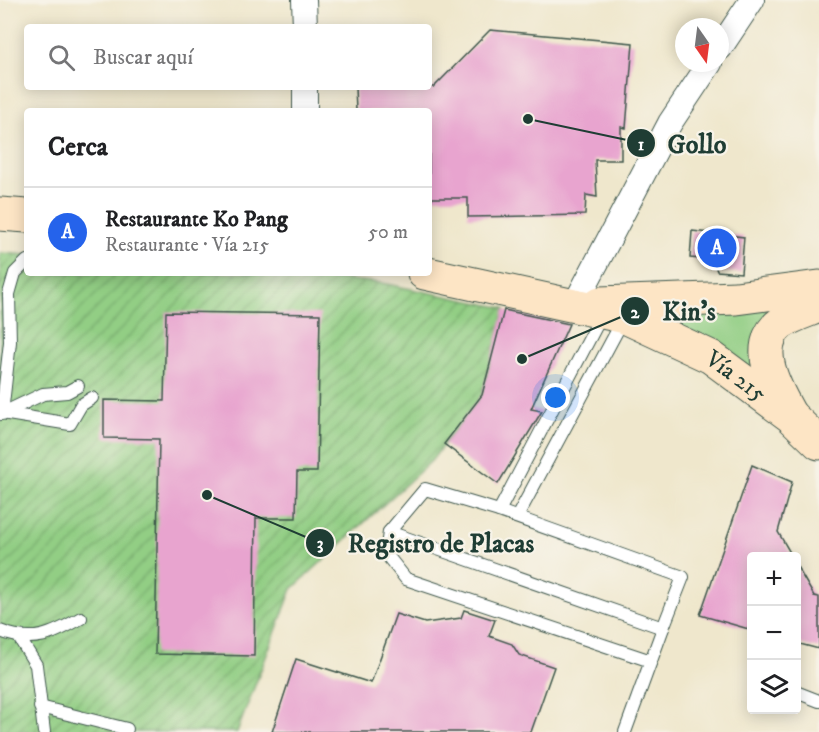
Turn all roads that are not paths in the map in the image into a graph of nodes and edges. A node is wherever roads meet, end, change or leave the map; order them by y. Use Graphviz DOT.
graph roads {
  1 [pos="304,0"];
  2 [pos="752,0"];
  3 [pos="304,24"];
  4 [pos="729,34"];
  5 [pos="704,72"];
  6 [pos="305,90"];
  7 [pos="305,108"];
  8 [pos="0,214"];
  9 [pos="24,216"];
  10 [pos="24,264"];
  11 [pos="432,275"];
  12 [pos="819,287"];
  13 [pos="819,306"];
  14 [pos="601,311"];
  15 [pos="78,386"];
  16 [pos="92,398"];
  17 [pos="1,410"];
  18 [pos="792,417"];
  19 [pos="819,444"];
  20 [pos="499,511"];
  21 [pos="517,517"];
  22 [pos="389,532"];
  23 [pos="81,618"];
  24 [pos="663,628"];
  25 [pos="0,631"];
  26 [pos="20,639"];
  27 [pos="651,661"];
  28 [pos="801,694"];
  29 [pos="819,701"];
  30 [pos="40,707"];
  31 [pos="127,729"];
  32 [pos="44,732"];
  33 [pos="626,732"];
  1 -- 3 [label="street"];
  2 -- 4 [label="street"];
  5 -- 14 [label="street"];
  6 -- 7 [label="street"];
  8 -- 9 [label="main road"];
  10 -- 17 [label="lane"];
  11 -- 14 [label="main road, Vía 215"];
  12 -- 14 [label="main road, Vía 215"];
  13 -- 18 [label="main road"];
  14 -- 18 [label="main road, Vía 215"];
  14 -- 20 [label="lane"];
  14 -- 21 [label="lane"];
  15 -- 17 [label="lane"];
  16 -- 17 [label="lane"];
  18 -- 19 [label="main road"];
  20 -- 21 [label="lane"];
  20 -- 22 [label="lane"];
  21 -- 24 [label="lane"];
  22 -- 24 [label="lane"];
  22 -- 27 [label="lane"];
  23 -- 26 [label="lane"];
  24 -- 27 [label="lane"];
  25 -- 26 [label="lane"];
  26 -- 30 [label="lane"];
  27 -- 33 [label="lane"];
  28 -- 29 [label="lane"];
  30 -- 31 [label="lane"];
  30 -- 32 [label="lane"];
}
